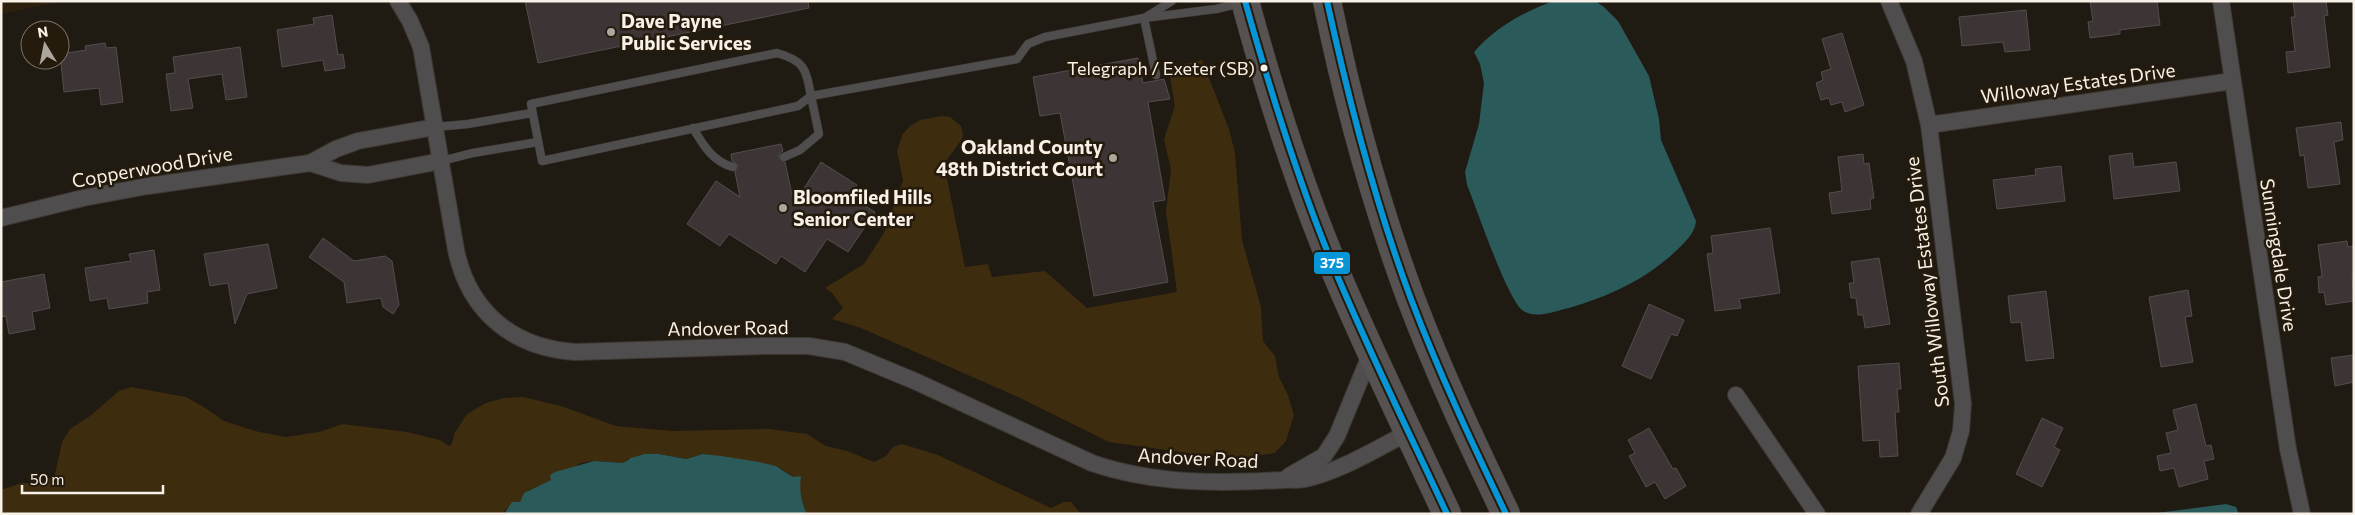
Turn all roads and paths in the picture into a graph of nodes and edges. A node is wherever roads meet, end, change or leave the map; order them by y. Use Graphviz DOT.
graph roads {
  1 [pos="398,1"];
  2 [pos="1172,1"];
  3 [pos="1245,1"];
  4 [pos="1328,1"];
  5 [pos="1889,1"];
  6 [pos="2221,1"];
  7 [pos="1144,18"];
  8 [pos="1156,75"];
  9 [pos="2232,81"];
  10 [pos="811,96"];
  11 [pos="532,113"];
  12 [pos="1929,125"];
  13 [pos="435,127"];
  14 [pos="693,128"];
  15 [pos="538,142"];
  16 [pos="784,157"];
  17 [pos="441,161"];
  18 [pos="310,163"];
  19 [pos="734,167"];
  20 [pos="1,218"];
  21 [pos="1371,353"];
  22 [pos="1736,395"];
  23 [pos="1409,432"];
  24 [pos="1283,480"];
  25 [pos="1447,514"];
  26 [pos="1506,514"];
  27 [pos="1817,514"];
  28 [pos="1919,514"];
  29 [pos="2302,514"];
  1 -- 13 [label="street, Andover Road"];
  2 -- 7 [label="lane"];
  3 -- 7 [label="lane"];
  3 -- 21 [label="highway"];
  4 -- 26 [label="highway"];
  5 -- 12 [label="street, South Willoway Estates Drive"];
  6 -- 9 [label="street, Sunningdale Drive"];
  7 -- 8 [label="lane"];
  7 -- 10 [label="lane"];
  9 -- 12 [label="street, Willoway Estates Drive"];
  9 -- 29 [label="street, Sunningdale Drive"];
  10 -- 11 [label="lane"];
  10 -- 14 [label="lane"];
  10 -- 16 [label="lane"];
  11 -- 13 [label="lane"];
  11 -- 15 [label="lane"];
  12 -- 28 [label="street, South Willoway Estates Drive"];
  13 -- 17 [label="street, Andover Road"];
  13 -- 18 [label="street, Copperwood Drive"];
  14 -- 15 [label="lane"];
  14 -- 19 [label="lane"];
  15 -- 17 [label="lane"];
  17 -- 18 [label="street, Copperwood Drive"];
  17 -- 24 [label="street, Andover Road"];
  18 -- 20 [label="street, Copperwood Drive"];
  21 -- 23 [label="highway"];
  21 -- 24 [label="street, Andover Road"];
  22 -- 27 [label="street"];
  23 -- 24 [label="street, Andover Road"];
  23 -- 25 [label="highway"];
}
